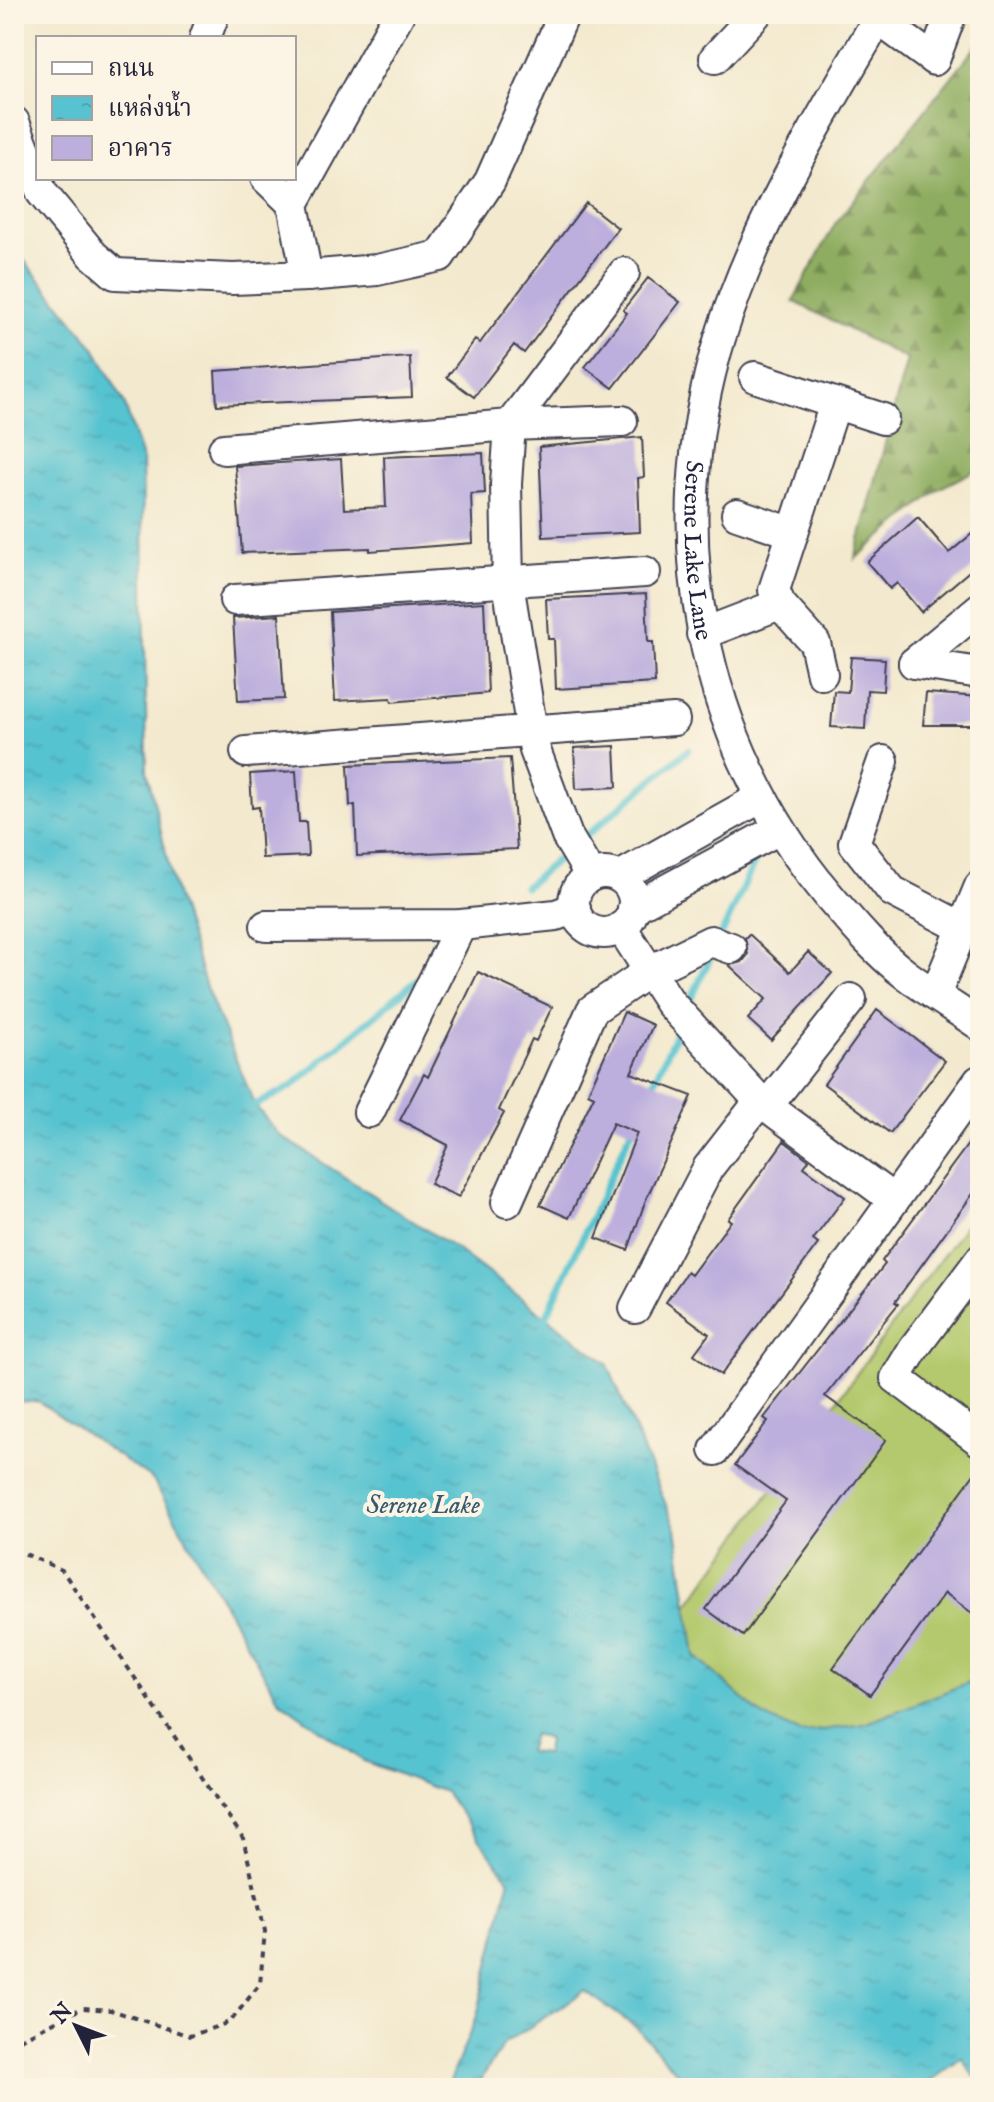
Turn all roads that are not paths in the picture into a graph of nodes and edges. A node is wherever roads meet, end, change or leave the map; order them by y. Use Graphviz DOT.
graph roads {
  1 [pos="214,14"];
  2 [pos="399,14"];
  3 [pos="564,14"];
  4 [pos="756,14"];
  5 [pos="951,14"];
  6 [pos="879,17"];
  7 [pos="206,36"];
  8 [pos="715,58"];
  9 [pos="14,122"];
  10 [pos="36,178"];
  11 [pos="37,180"];
  12 [pos="268,180"];
  13 [pos="293,204"];
  14 [pos="624,273"];
  15 [pos="307,276"];
  16 [pos="755,377"];
  17 [pos="835,404"];
  18 [pos="883,419"];
  19 [pos="622,421"];
  20 [pos="510,425"];
  21 [pos="224,449"];
  22 [pos="737,514"];
  23 [pos="793,533"];
  24 [pos="645,572"];
  25 [pos="508,583"];
  26 [pos="235,600"];
  27 [pos="780,604"];
  28 [pos="980,608"];
  29 [pos="702,634"];
  30 [pos="980,673"];
  31 [pos="822,674"];
  32 [pos="674,720"];
  33 [pos="533,731"];
  34 [pos="246,752"];
  35 [pos="883,761"];
  36 [pos="760,798"];
  37 [pos="779,829"];
  38 [pos="605,876"];
  39 [pos="980,886"];
  40 [pos="575,908"];
  41 [pos="627,918"];
  42 [pos="477,923"];
  43 [pos="266,926"];
  44 [pos="963,928"];
  45 [pos="722,944"];
  46 [pos="648,972"];
  47 [pos="935,995"];
  48 [pos="851,999"];
  49 [pos="980,1025"];
  50 [pos="979,1081"];
  51 [pos="764,1104"];
  52 [pos="369,1112"];
  53 [pos="894,1200"];
  54 [pos="507,1202"];
  55 [pos="980,1260"];
  56 [pos="635,1308"];
  57 [pos="980,1441"];
  58 [pos="715,1450"];
  1 -- 7 [label="street"];
  2 -- 13 [label="street"];
  3 -- 15 [label="street"];
  4 -- 8 [label="street"];
  5 -- 6 [label="street"];
  6 -- 29 [label="street, Serene Lake Lane"];
  9 -- 10 [label="street"];
  11 -- 15 [label="street"];
  12 -- 13 [label="street"];
  13 -- 15 [label="street"];
  14 -- 20 [label="street"];
  16 -- 17 [label="street"];
  17 -- 18 [label="street"];
  17 -- 23 [label="street"];
  19 -- 20 [label="street"];
  20 -- 21 [label="street"];
  20 -- 25 [label="street"];
  22 -- 23 [label="street"];
  23 -- 27 [label="street"];
  24 -- 25 [label="street"];
  25 -- 26 [label="street"];
  25 -- 33 [label="street"];
  27 -- 29 [label="street"];
  27 -- 31 [label="street"];
  28 -- 30 [label="street"];
  29 -- 36 [label="street, Serene Lake Lane"];
  32 -- 33 [label="street"];
  33 -- 34 [label="street"];
  33 -- 38 [label="street"];
  35 -- 44 [label="street"];
  36 -- 37 [label="street, Serene Lake Lane"];
  36 -- 38 [label="street"];
  37 -- 41 [label="street"];
  37 -- 47 [label="street, Serene Lake Lane"];
  38 -- 40 [label="street"];
  38 -- 41 [label="street"];
  39 -- 44 [label="street"];
  40 -- 41 [label="street"];
  40 -- 42 [label="street"];
  41 -- 46 [label="street"];
  42 -- 43 [label="street"];
  42 -- 52 [label="street"];
  44 -- 47 [label="street"];
  45 -- 46 [label="street"];
  46 -- 51 [label="street"];
  46 -- 54 [label="street"];
  47 -- 49 [label="street, Serene Lake Lane"];
  48 -- 51 [label="street"];
  50 -- 53 [label="street"];
  51 -- 53 [label="street"];
  51 -- 56 [label="street"];
  53 -- 58 [label="street"];
  55 -- 57 [label="street"];
}
